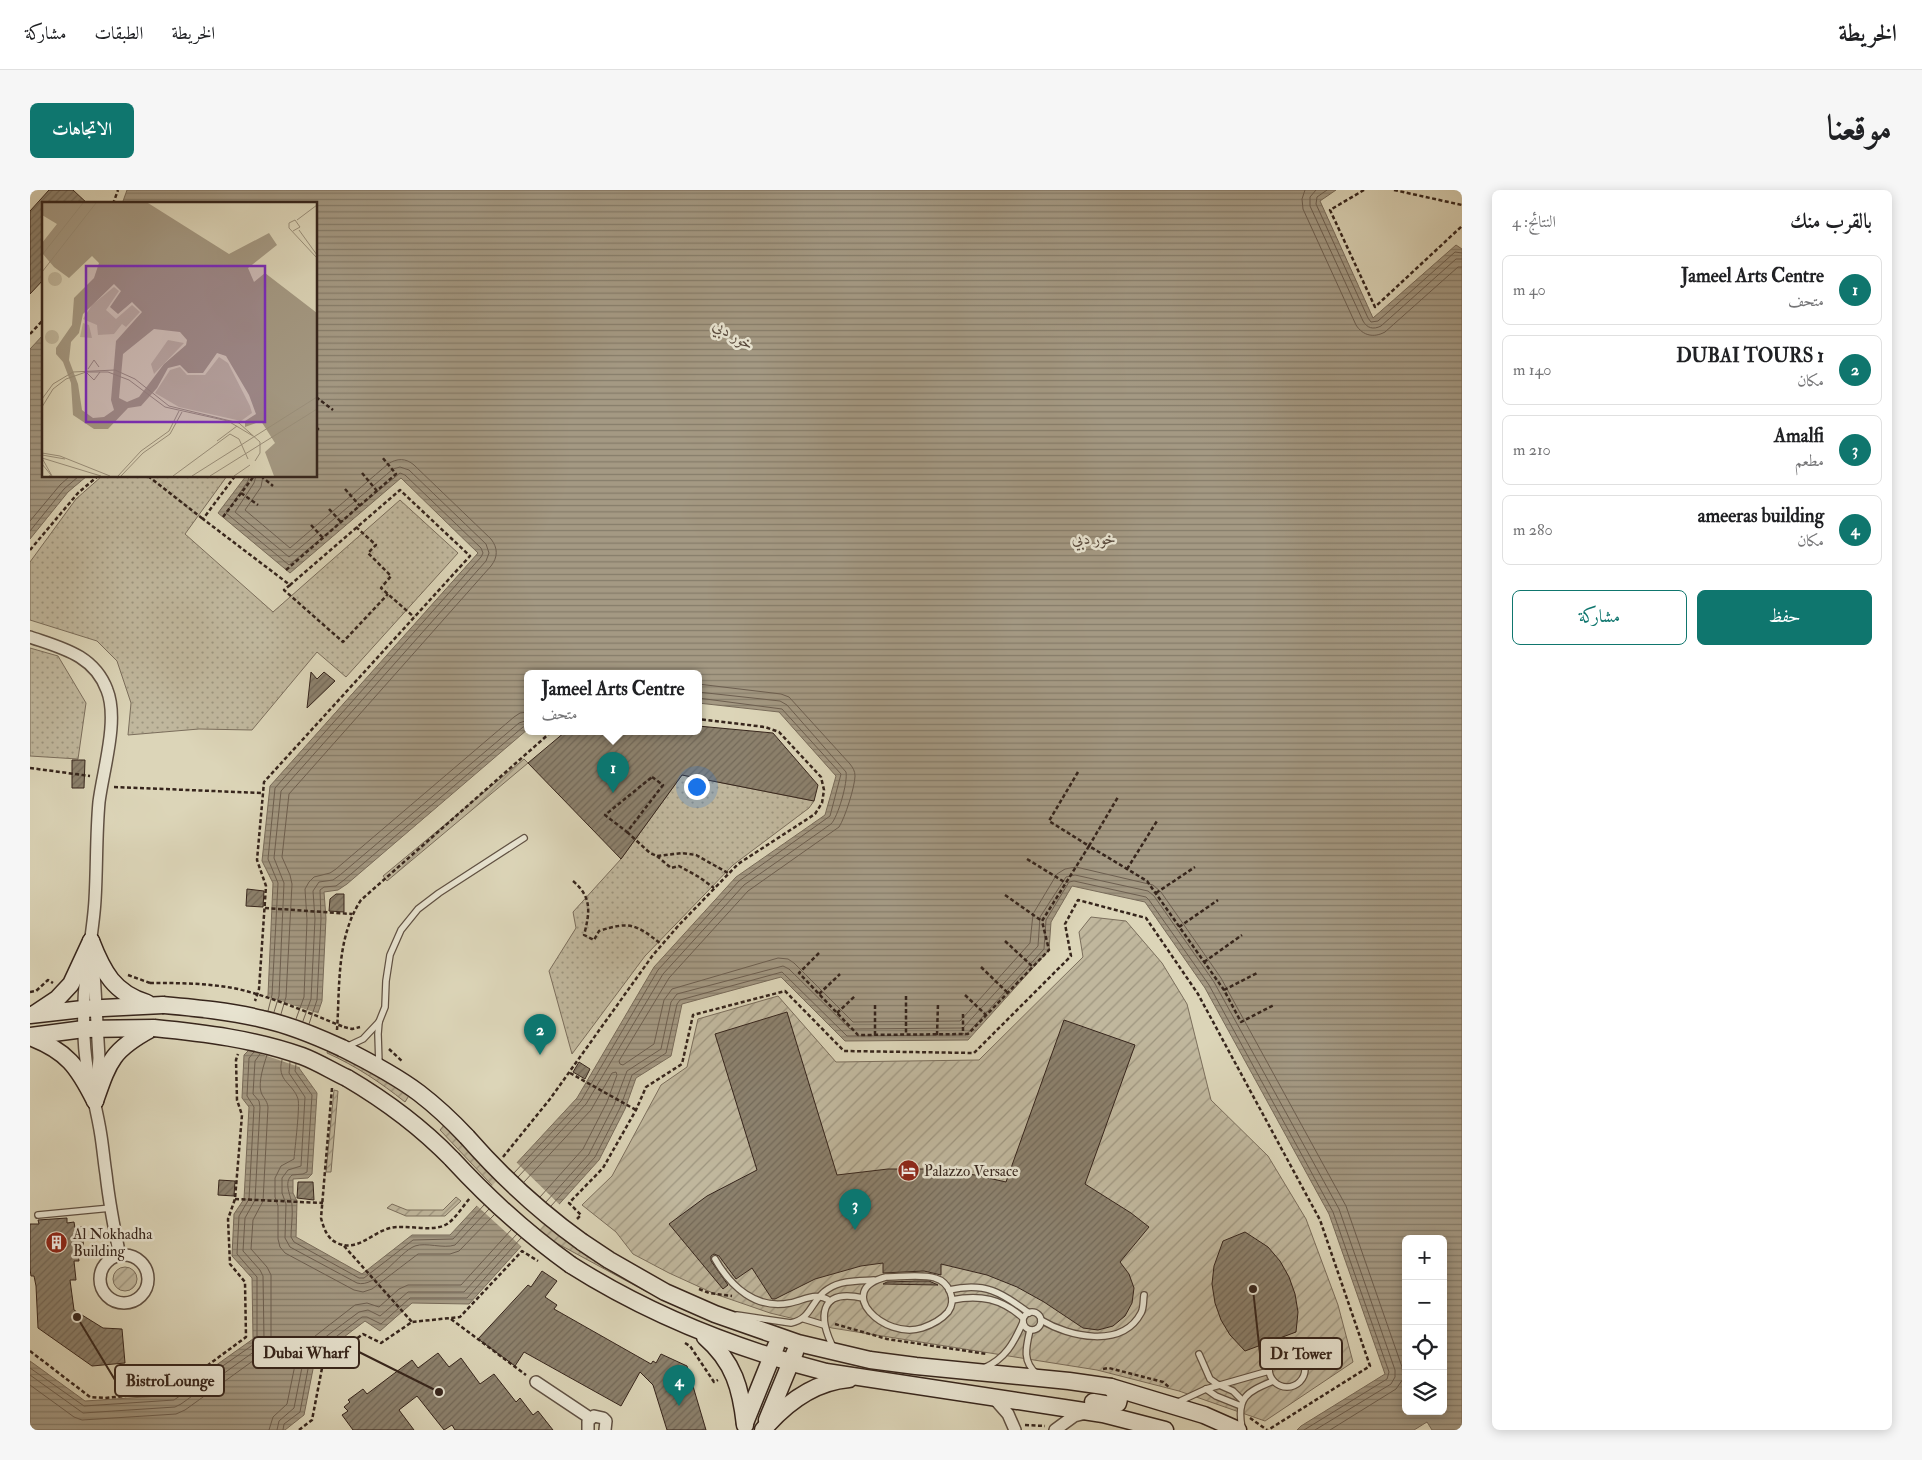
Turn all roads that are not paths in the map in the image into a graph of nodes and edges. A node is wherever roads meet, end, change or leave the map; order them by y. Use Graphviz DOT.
graph roads {
  1 [pos="30,637"];
  2 [pos="524,838"];
  3 [pos="91,941"];
  4 [pos="163,1005"];
  5 [pos="90,1008"];
  6 [pos="32,1015"];
  7 [pos="379,1022"];
  8 [pos="154,1028"];
  9 [pos="91,1029"];
  10 [pos="30,1036"];
  11 [pos="342,1048"];
  12 [pos="379,1067"];
  13 [pos="95,1101"];
  14 [pos="111,1208"];
  15 [pos="38,1216"];
  16 [pos="120,1256"];
  17 [pos="716,1258"];
  18 [pos="876,1280"];
  19 [pos="950,1290"];
  20 [pos="1144,1294"];
  21 [pos="819,1296"];
  22 [pos="863,1298"];
  23 [pos="952,1300"];
  24 [pos="830,1301"];
  25 [pos="1029,1312"];
  26 [pos="716,1314"];
  27 [pos="804,1319"];
  28 [pos="1023,1320"];
  29 [pos="1041,1320"];
  30 [pos="824,1325"];
  31 [pos="696,1330"];
  32 [pos="1030,1330"];
  33 [pos="779,1337"];
  34 [pos="798,1343"];
  35 [pos="836,1353"];
  36 [pos="1198,1354"];
  37 [pos="772,1357"];
  38 [pos="792,1363"];
  39 [pos="970,1371"];
  40 [pos="1269,1371"];
  41 [pos="864,1378"];
  42 [pos="1043,1378"];
  43 [pos="1273,1381"];
  44 [pos="536,1382"];
  45 [pos="1221,1385"];
  46 [pos="1111,1387"];
  47 [pos="1206,1389"];
  48 [pos="993,1397"];
  49 [pos="1012,1400"];
  50 [pos="1242,1403"];
  51 [pos="1171,1405"];
  52 [pos="1089,1412"];
  53 [pos="590,1418"];
  54 [pos="1015,1427"];
  55 [pos="743,1428"];
  56 [pos="1057,1428"];
  57 [pos="588,1430"];
  58 [pos="605,1430"];
  59 [pos="763,1430"];
  60 [pos="1165,1430"];
  61 [pos="1240,1430"];
  1 -- 3 [label="street"];
  2 -- 7 [label="lane"];
  3 -- 4 [label="street"];
  3 -- 5 [label="street"];
  3 -- 6 [label="street"];
  4 -- 5 [label="street"];
  4 -- 11 [label="street, bridge"];
  5 -- 6 [label="street"];
  5 -- 9 [label="street"];
  7 -- 11 [label="lane"];
  7 -- 12 [label="lane"];
  8 -- 9 [label="street"];
  8 -- 13 [label="street"];
  8 -- 31 [label="street, bridge"];
  9 -- 10 [label="street"];
  9 -- 13 [label="street"];
  10 -- 13 [label="street"];
  11 -- 12 [label="street"];
  12 -- 26 [label="street, bridge"];
  13 -- 14 [label="street"];
  14 -- 15 [label="lane"];
  14 -- 16 [label="street"];
  16 -- 16 [label="street"];
  17 -- 21 [label="lane"];
  18 -- 19 [label="lane"];
  18 -- 21 [label="lane"];
  18 -- 22 [label="lane"];
  19 -- 23 [label="lane"];
  19 -- 25 [label="lane"];
  20 -- 29 [label="lane"];
  21 -- 24 [label="lane"];
  21 -- 27 [label="lane"];
  22 -- 23 [label="lane"];
  22 -- 24 [label="lane"];
  23 -- 28 [label="lane"];
  24 -- 30 [label="lane"];
  25 -- 28 [label="lane"];
  25 -- 29 [label="lane"];
  26 -- 27 [label="lane"];
  26 -- 33 [label="street"];
  27 -- 30 [label="lane"];
  28 -- 32 [label="lane"];
  28 -- 39 [label="lane"];
  29 -- 32 [label="lane"];
  30 -- 35 [label="lane"];
  31 -- 37 [label="street"];
  31 -- 55 [label="street"];
  32 -- 42 [label="lane"];
  33 -- 34 [label="street"];
  33 -- 37 [label="street"];
  34 -- 35 [label="street"];
  34 -- 38 [label="street"];
  35 -- 39 [label="street"];
  36 -- 45 [label="lane"];
  37 -- 38 [label="street"];
  37 -- 55 [label="street"];
  38 -- 41 [label="street"];
  38 -- 59 [label="street"];
  39 -- 42 [label="street"];
  40 -- 43 [label="lane"];
  40 -- 43 [label="lane"];
  40 -- 45 [label="lane"];
  41 -- 48 [label="street"];
  41 -- 59 [label="street"];
  42 -- 46 [label="street"];
  43 -- 50 [label="lane"];
  44 -- 53 [label="street"];
  45 -- 47 [label="lane"];
  45 -- 50 [label="lane"];
  46 -- 49 [label="street"];
  46 -- 51 [label="street"];
  47 -- 50 [label="lane"];
  47 -- 51 [label="lane"];
  48 -- 49 [label="street"];
  48 -- 54 [label="street"];
  49 -- 52 [label="street"];
  50 -- 61 [label="lane"];
  51 -- 61 [label="street"];
  52 -- 56 [label="street"];
  52 -- 60 [label="street"];
  53 -- 57 [label="street"];
  53 -- 58 [label="street"];
}
